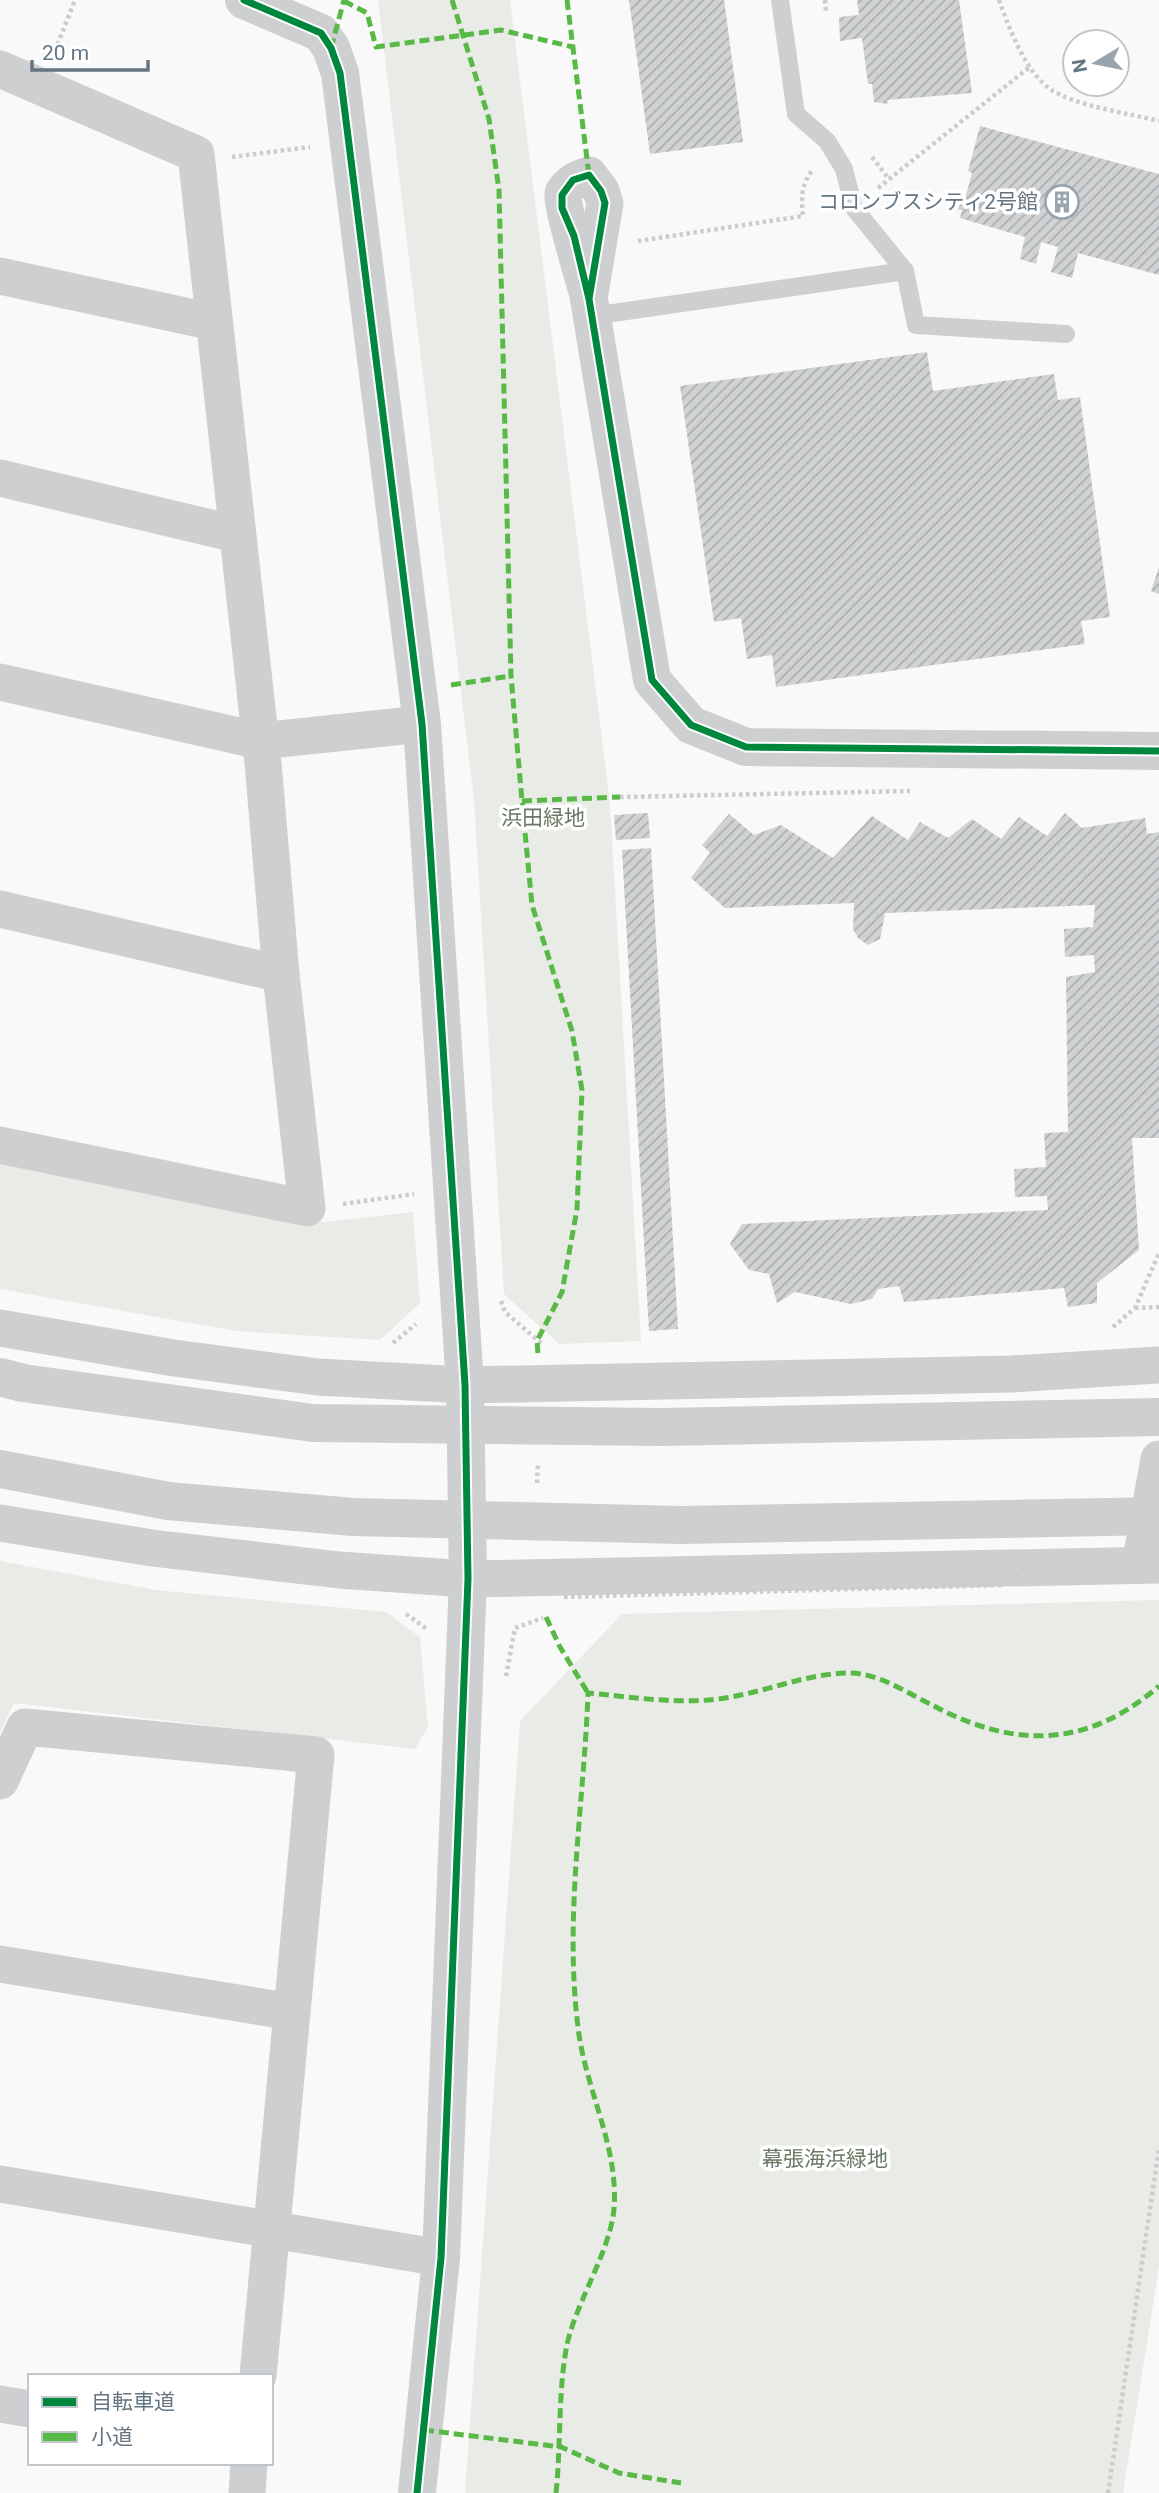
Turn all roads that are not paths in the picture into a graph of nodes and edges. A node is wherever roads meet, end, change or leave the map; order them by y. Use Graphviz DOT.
graph roads {
  1 [pos="244,0"];
  2 [pos="780,0"];
  3 [pos="0,69"];
  4 [pos="905,271"];
  5 [pos="0,276"];
  6 [pos="591,308"];
  7 [pos="213,322"];
  8 [pos="1066,334"];
  9 [pos="0,478"];
  10 [pos="236,534"];
  11 [pos="0,682"];
  12 [pos="422,724"];
  13 [pos="260,741"];
  14 [pos="1159,751"];
  15 [pos="0,909"];
  16 [pos="281,974"];
  17 [pos="0,1145"];
  18 [pos="0,1328"];
  19 [pos="1159,1365"];
  20 [pos="0,1377"];
  21 [pos="465,1385"];
  22 [pos="1159,1417"];
  23 [pos="1159,1459"];
  24 [pos="0,1469"];
  25 [pos="1159,1516"];
  26 [pos="0,1523"];
  27 [pos="1149,1565"];
  28 [pos="468,1579"];
  29 [pos="0,1781"];
  30 [pos="0,1964"];
  31 [pos="292,2012"];
  32 [pos="0,2183"];
  33 [pos="271,2228"];
  34 [pos="441,2258"];
  35 [pos="258,2374"];
  36 [pos="0,2404"];
  37 [pos="28,2409"];
  38 [pos="250,2465"];
  39 [pos="247,2493"];
  40 [pos="417,2493"];
  1 -- 12 [label="street"];
  2 -- 4 [label="lane"];
  3 -- 7 [label="street"];
  4 -- 6 [label="lane"];
  4 -- 8 [label="lane"];
  5 -- 7 [label="street"];
  6 -- 14 [label="street"];
  7 -- 10 [label="street"];
  9 -- 10 [label="street"];
  10 -- 13 [label="street"];
  11 -- 13 [label="street"];
  12 -- 13 [label="street"];
  12 -- 21 [label="street"];
  13 -- 16 [label="street"];
  15 -- 16 [label="street"];
  16 -- 17 [label="street"];
  18 -- 21 [label="street"];
  19 -- 21 [label="street"];
  20 -- 22 [label="street, bridge"];
  21 -- 28 [label="street"];
  23 -- 27 [label="street"];
  24 -- 25 [label="street, bridge"];
  26 -- 28 [label="street"];
  27 -- 28 [label="street"];
  28 -- 34 [label="street"];
  29 -- 31 [label="street"];
  30 -- 31 [label="street"];
  31 -- 33 [label="street"];
  32 -- 33 [label="street"];
  33 -- 34 [label="street"];
  33 -- 35 [label="street"];
  34 -- 40 [label="street"];
  36 -- 37 [label="street"];
  38 -- 39 [label="street"];
}
